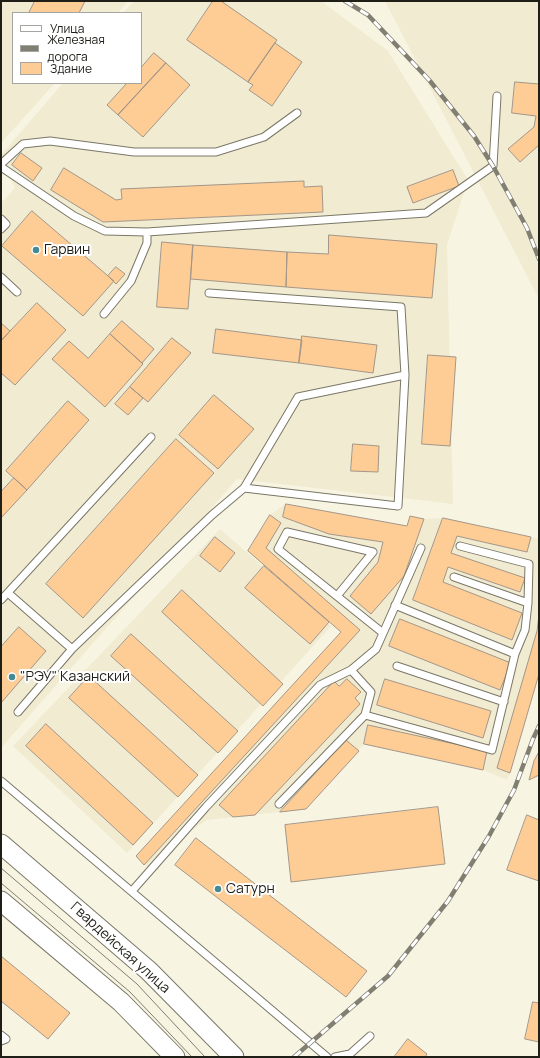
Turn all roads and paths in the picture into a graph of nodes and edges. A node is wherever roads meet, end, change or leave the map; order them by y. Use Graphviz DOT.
graph roads {
  1 [pos="498,96"];
  2 [pos="297,113"];
  3 [pos="1,166"];
  4 [pos="1,219"];
  5 [pos="1,229"];
  6 [pos="146,232"];
  7 [pos="1,277"];
  8 [pos="17,292"];
  9 [pos="209,293"];
  10 [pos="104,314"];
  11 [pos="405,375"];
  12 [pos="151,437"];
  13 [pos="244,488"];
  14 [pos="460,546"];
  15 [pos="421,548"];
  16 [pos="454,577"];
  17 [pos="8,592"];
  18 [pos="337,596"];
  19 [pos="1,600"];
  20 [pos="528,603"];
  21 [pos="395,605"];
  22 [pos="383,633"];
  23 [pos="72,649"];
  24 [pos="515,654"];
  25 [pos="397,666"];
  26 [pos="351,670"];
  27 [pos="504,702"];
  28 [pos="18,712"];
  29 [pos="365,715"];
  30 [pos="1,781"];
  31 [pos="279,804"];
  32 [pos="1,844"];
  33 [pos="132,891"];
  34 [pos="1,901"];
  35 [pos="1,1035"];
  36 [pos="370,1036"];
  37 [pos="1,1041"];
  38 [pos="175,1057"];
  39 [pos="234,1057"];
  40 [pos="327,1057"];
  41 [pos="335,1057"];
  1 -- 6 [label="lane"];
  2 -- 3 [label="lane"];
  3 -- 6 [label="lane"];
  4 -- 5 [label="lane"];
  6 -- 10 [label="lane"];
  7 -- 8 [label="lane"];
  9 -- 11 [label="lane"];
  11 -- 13 [label="lane"];
  11 -- 13 [label="lane"];
  12 -- 17 [label="lane"];
  13 -- 23 [label="lane"];
  14 -- 20 [label="lane"];
  15 -- 21 [label="lane"];
  16 -- 20 [label="lane"];
  17 -- 19 [label="lane"];
  17 -- 23 [label="lane"];
  18 -- 18 [label="lane"];
  18 -- 22 [label="lane"];
  20 -- 24 [label="lane"];
  21 -- 22 [label="lane"];
  21 -- 24 [label="lane"];
  22 -- 26 [label="lane"];
  23 -- 28 [label="lane"];
  24 -- 27 [label="lane"];
  25 -- 27 [label="lane"];
  26 -- 29 [label="lane"];
  26 -- 33 [label="lane"];
  27 -- 29 [label="lane"];
  29 -- 31 [label="lane"];
  30 -- 33 [label="lane"];
  32 -- 39 [label="main road, Гвардейская улица"];
  33 -- 40 [label="lane"];
  34 -- 38 [label="main road"];
  35 -- 37 [label="lane"];
  36 -- 41 [label="lane"];
}
